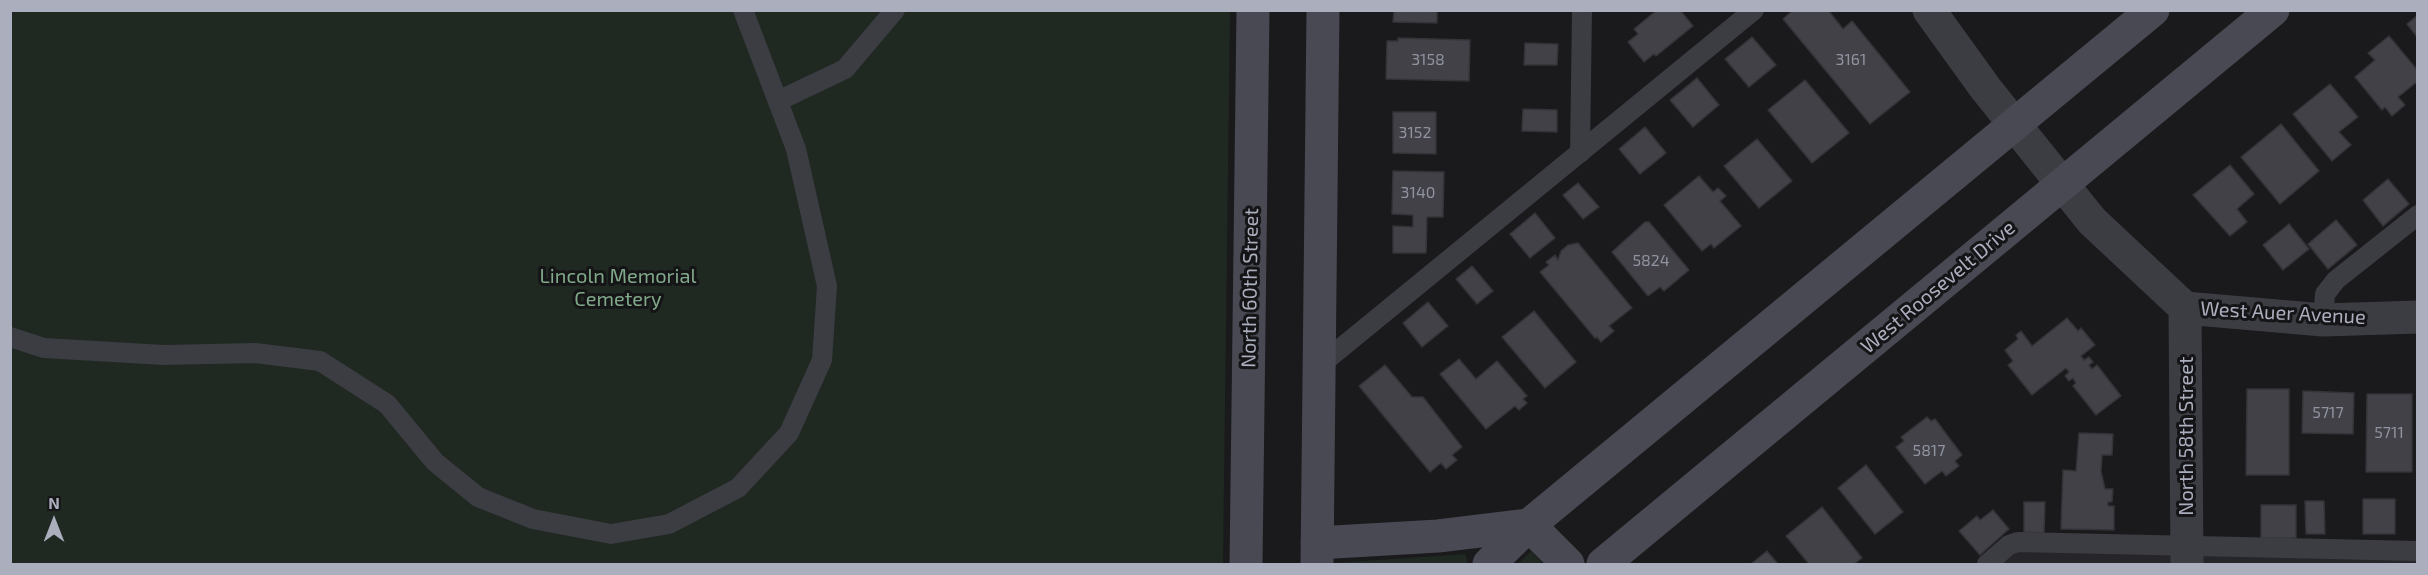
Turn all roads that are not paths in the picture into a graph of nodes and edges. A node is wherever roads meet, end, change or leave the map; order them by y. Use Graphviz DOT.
graph roads {
  1 [pos="743,10"];
  2 [pos="895,10"];
  3 [pos="1253,10"];
  4 [pos="1323,10"];
  5 [pos="1582,10"];
  6 [pos="1754,10"];
  7 [pos="1929,10"];
  8 [pos="2153,10"];
  9 [pos="2273,10"];
  10 [pos="778,101"];
  11 [pos="2014,123"];
  12 [pos="1580,153"];
  13 [pos="2062,184"];
  14 [pos="2418,215"];
  15 [pos="2185,308"];
  16 [pos="2418,316"];
  17 [pos="2323,320"];
  18 [pos="10,337"];
  19 [pos="1319,366"];
  20 [pos="1529,525"];
  21 [pos="2418,551"];
  22 [pos="1317,554"];
  23 [pos="2187,556"];
  24 [pos="1246,564"];
  25 [pos="1489,564"];
  26 [pos="1568,564"];
  27 [pos="1603,564"];
  28 [pos="1987,564"];
  1 -- 10 [label="lane"];
  2 -- 10 [label="lane"];
  3 -- 24 [label="street, North 60th Street"];
  4 -- 19 [label="street"];
  5 -- 12 [label="lane"];
  6 -- 12 [label="lane"];
  7 -- 11 [label="street"];
  8 -- 11 [label="street"];
  9 -- 13 [label="street, West Roosevelt Drive"];
  10 -- 18 [label="lane"];
  11 -- 13 [label="street, West Auer Avenue"];
  11 -- 20 [label="street"];
  12 -- 19 [label="lane"];
  13 -- 15 [label="street, West Auer Avenue"];
  13 -- 27 [label="street, West Roosevelt Drive"];
  14 -- 17 [label="lane"];
  15 -- 17 [label="street, West Auer Avenue"];
  15 -- 23 [label="street, North 58th Street"];
  16 -- 17 [label="street, West Auer Avenue"];
  19 -- 22 [label="street"];
  20 -- 22 [label="street"];
  20 -- 25 [label="street"];
  20 -- 26 [label="street"];
  21 -- 23 [label="lane"];
  23 -- 28 [label="lane"];
}
